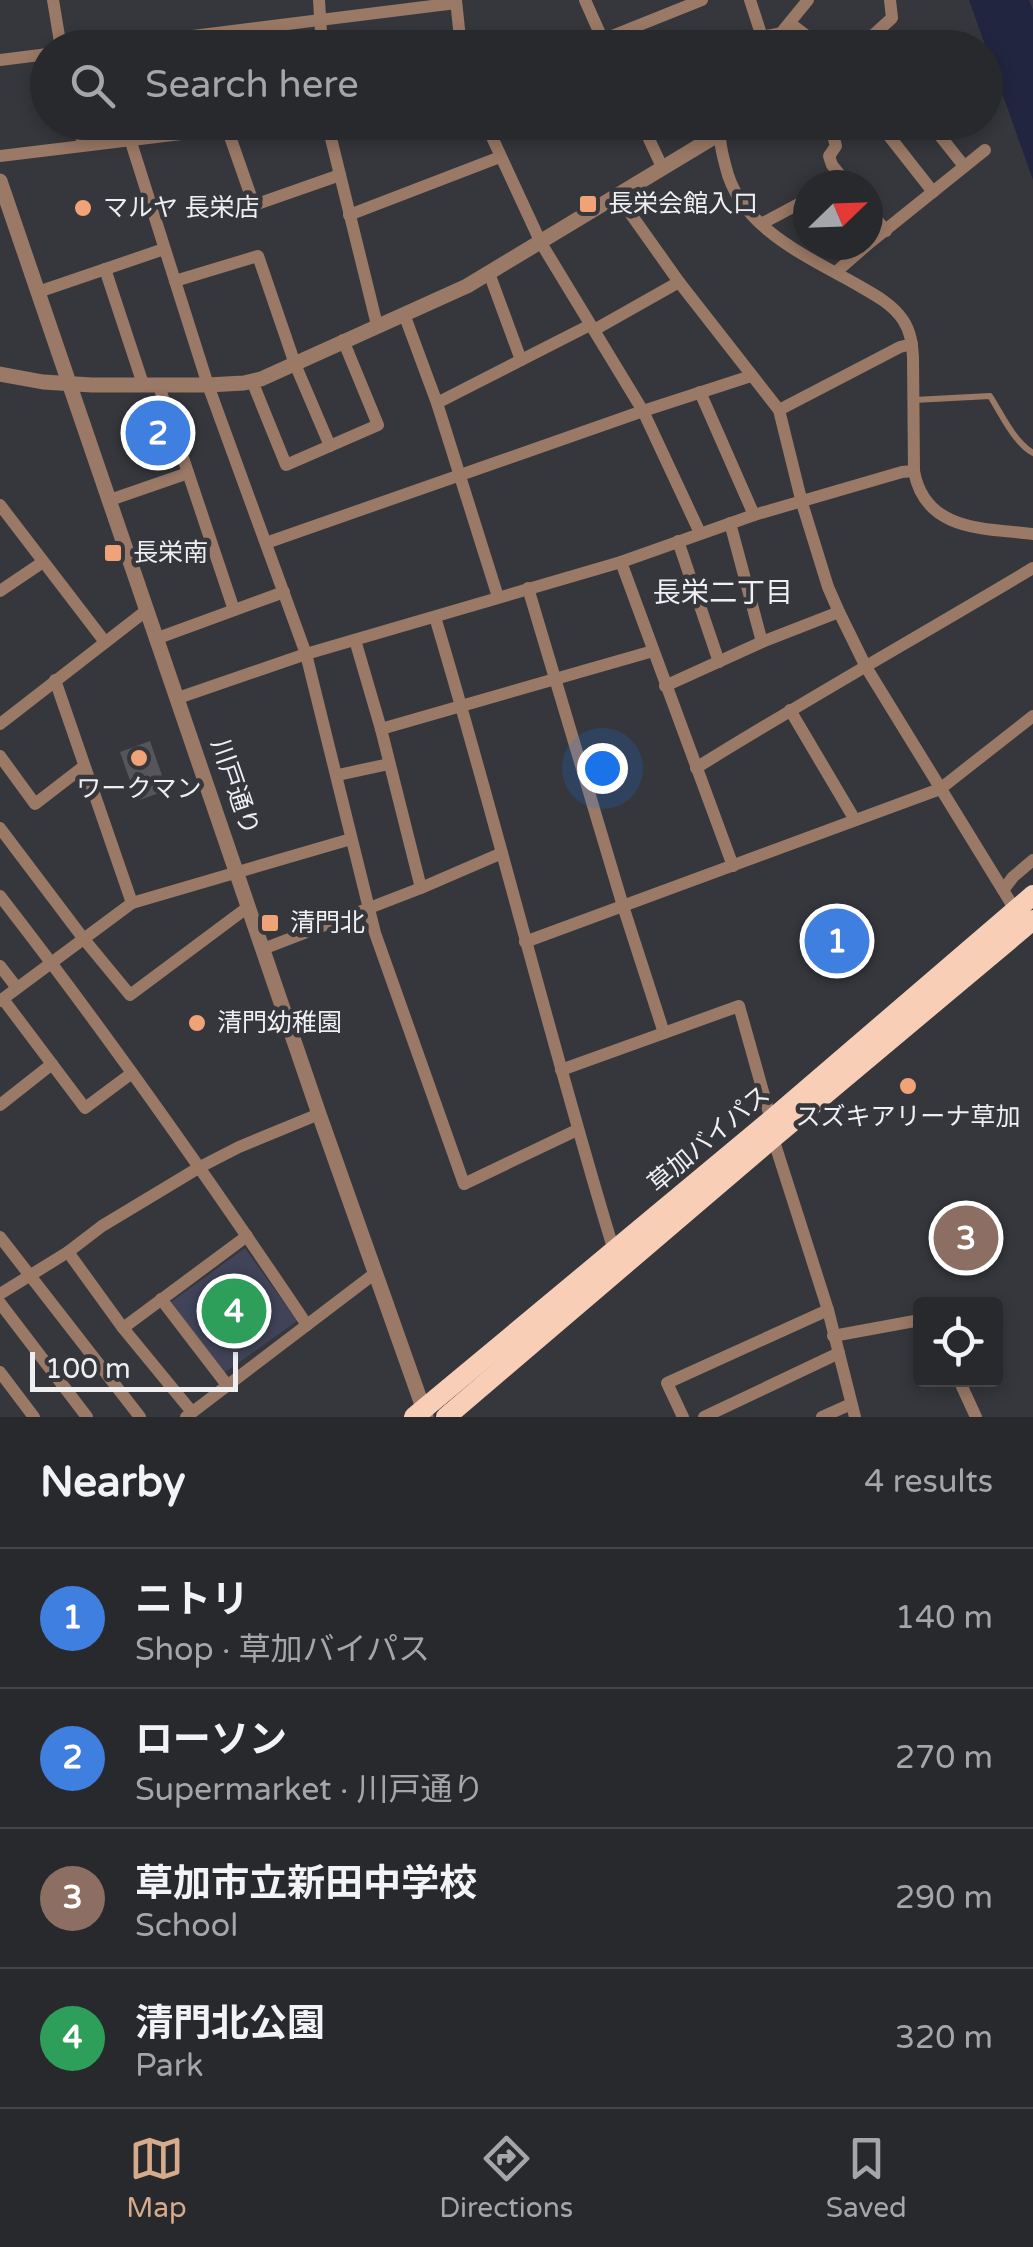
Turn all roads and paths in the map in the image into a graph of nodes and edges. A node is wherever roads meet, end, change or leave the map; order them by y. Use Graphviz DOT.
graph roads {
  1 [pos="53,0"];
  2 [pos="318,0"];
  3 [pos="585,0"];
  4 [pos="702,0"];
  5 [pos="750,0"];
  6 [pos="808,0"];
  7 [pos="890,0"];
  8 [pos="456,1"];
  9 [pos="680,4"];
  10 [pos="320,20"];
  11 [pos="791,24"];
  12 [pos="58,30"];
  13 [pos="240,30"];
  14 [pos="321,30"];
  15 [pos="460,30"];
  16 [pos="598,30"];
  17 [pos="631,30"];
  18 [pos="759,30"];
  19 [pos="785,30"];
  20 [pos="799,30"];
  21 [pos="880,30"];
  22 [pos="30,56"];
  23 [pos="0,58"];
  24 [pos="82,140"];
  25 [pos="121,140"];
  26 [pos="130,140"];
  27 [pos="231,140"];
  28 [pos="331,140"];
  29 [pos="493,140"];
  30 [pos="649,140"];
  31 [pos="703,140"];
  32 [pos="722,140"];
  33 [pos="834,140"];
  34 [pos="892,140"];
  35 [pos="944,140"];
  36 [pos="83,144"];
  37 [pos="984,150"];
  38 [pos="0,156"];
  39 [pos="500,156"];
  40 [pos="964,166"];
  41 [pos="662,169"];
  42 [pos="836,170"];
  43 [pos="340,175"];
  44 [pos="0,181"];
  45 [pos="933,192"];
  46 [pos="618,196"];
  47 [pos="793,207"];
  48 [pos="349,215"];
  49 [pos="6,221"];
  50 [pos="761,224"];
  51 [pos="883,227"];
  52 [pos="886,231"];
  53 [pos="883,233"];
  54 [pos="541,242"];
  55 [pos="164,249"];
  56 [pos="850,260"];
  57 [pos="105,269"];
  58 [pos="836,272"];
  59 [pos="490,273"];
  60 [pos="174,282"];
  61 [pos="679,282"];
  62 [pos="38,292"];
  63 [pos="404,314"];
  64 [pos="377,325"];
  65 [pos="592,327"];
  66 [pos="344,340"];
  67 [pos="912,344"];
  68 [pos="521,360"];
  69 [pos="294,364"];
  70 [pos="0,374"];
  71 [pos="751,376"];
  72 [pos="252,382"];
  73 [pos="71,384"];
  74 [pos="151,385"];
  75 [pos="208,385"];
  76 [pos="700,392"];
  77 [pos="913,400"];
  78 [pos="437,404"];
  79 [pos="779,410"];
  80 [pos="643,411"];
  81 [pos="330,446"];
  82 [pos="1033,454"];
  83 [pos="914,471"];
  84 [pos="188,472"];
  85 [pos="460,475"];
  86 [pos="110,500"];
  87 [pos="802,503"];
  88 [pos="0,505"];
  89 [pos="754,515"];
  90 [pos="730,523"];
  91 [pos="700,533"];
  92 [pos="1033,534"];
  93 [pos="678,542"];
  94 [pos="266,543"];
  95 [pos="42,562"];
  96 [pos="621,562"];
  97 [pos="1033,568"];
  98 [pos="528,588"];
  99 [pos="0,591"];
  100 [pos="284,592"];
  101 [pos="498,597"];
  102 [pos="147,610"];
  103 [pos="234,610"];
  104 [pos="838,612"];
  105 [pos="434,616"];
  106 [pos="158,638"];
  107 [pos="355,640"];
  108 [pos="105,642"];
  109 [pos="762,642"];
  110 [pos="653,650"];
  111 [pos="306,654"];
  112 [pos="719,662"];
  113 [pos="866,667"];
  114 [pos="55,680"];
  115 [pos="554,680"];
  116 [pos="665,686"];
  117 [pos="178,698"];
  118 [pos="462,707"];
  119 [pos="790,710"];
  120 [pos="1033,716"];
  121 [pos="0,724"];
  122 [pos="380,729"];
  123 [pos="0,756"];
  124 [pos="389,764"];
  125 [pos="83,767"];
  126 [pos="696,768"];
  127 [pos="338,776"];
  128 [pos="940,789"];
  129 [pos="856,820"];
  130 [pos="0,828"];
  131 [pos="351,840"];
  132 [pos="502,854"];
  133 [pos="1033,860"];
  134 [pos="733,866"];
  135 [pos="238,874"];
  136 [pos="421,888"];
  137 [pos="1003,890"];
  138 [pos="0,896"];
  139 [pos="1033,896"];
  140 [pos="132,903"];
  141 [pos="622,906"];
  142 [pos="368,907"];
  143 [pos="248,908"];
  144 [pos="1028,919"];
  145 [pos="84,938"];
  146 [pos="526,942"];
  147 [pos="264,949"];
  148 [pos="51,961"];
  149 [pos="0,966"];
  150 [pos="17,988"];
  151 [pos="2,1000"];
  152 [pos="664,1033"];
  153 [pos="52,1064"];
  154 [pos="560,1070"];
  155 [pos="132,1073"];
  156 [pos="0,1105"];
  157 [pos="319,1114"];
  158 [pos="772,1129"];
  159 [pos="577,1130"];
  160 [pos="200,1167"];
  161 [pos="247,1236"];
  162 [pos="0,1238"];
  163 [pos="614,1251"];
  164 [pos="68,1252"];
  165 [pos="374,1274"];
  166 [pos="31,1276"];
  167 [pos="0,1294"];
  168 [pos="162,1299"];
  169 [pos="0,1303"];
  170 [pos="828,1310"];
  171 [pos="913,1321"];
  172 [pos="307,1325"];
  173 [pos="123,1328"];
  174 [pos="833,1336"];
  175 [pos="838,1353"];
  176 [pos="0,1372"];
  177 [pos="228,1386"];
  178 [pos="962,1387"];
  179 [pos="853,1410"];
  180 [pos="421,1414"];
  181 [pos="189,1415"];
  182 [pos="34,1417"];
  183 [pos="86,1417"];
  184 [pos="140,1417"];
  185 [pos="446,1417"];
  186 [pos="683,1417"];
  187 [pos="704,1417"];
  188 [pos="822,1417"];
  189 [pos="976,1417"];
  1 -- 12 [label="street"];
  2 -- 10 [label="street"];
  3 -- 16 [label="street"];
  4 -- 9 [label="street"];
  5 -- 18 [label="street"];
  6 -- 11 [label="street"];
  7 -- 21 [label="street"];
  8 -- 10 [label="street"];
  8 -- 15 [label="street"];
  9 -- 17 [label="street"];
  10 -- 13 [label="street"];
  10 -- 14 [label="street"];
  11 -- 19 [label="street"];
  11 -- 20 [label="street"];
  22 -- 23 [label="street"];
  24 -- 36 [label="street"];
  25 -- 36 [label="street"];
  26 -- 55 [label="street"];
  27 -- 43 [label="street"];
  28 -- 43 [label="street"];
  29 -- 39 [label="street"];
  30 -- 41 [label="street"];
  31 -- 41 [label="street"];
  32 -- 50 [label="street"];
  33 -- 42 [label="street"];
  34 -- 45 [label="street"];
  35 -- 40 [label="street"];
  36 -- 38 [label="street"];
  37 -- 40 [label="street"];
  39 -- 48 [label="street"];
  39 -- 54 [label="street"];
  40 -- 45 [label="street"];
  41 -- 46 [label="street"];
  43 -- 48 [label="street"];
  44 -- 49 [label="street, 川戸通り"];
  45 -- 52 [label="street"];
  46 -- 54 [label="street"];
  46 -- 61 [label="street"];
  47 -- 50 [label="street"];
  48 -- 64 [label="street"];
  49 -- 62 [label="street, 川戸通り"];
  50 -- 58 [label="street"];
  51 -- 52 [label="street"];
  52 -- 53 [label="street"];
  54 -- 59 [label="street"];
  54 -- 65 [label="street"];
  55 -- 57 [label="street"];
  55 -- 60 [label="street"];
  56 -- 58 [label="street"];
  57 -- 62 [label="street"];
  57 -- 74 [label="street"];
  58 -- 67 [label="street"];
  59 -- 63 [label="street"];
  59 -- 68 [label="street"];
  60 -- 69 [label="street"];
  60 -- 75 [label="street"];
  61 -- 65 [label="street"];
  61 -- 71 [label="street"];
  62 -- 73 [label="street, 川戸通り"];
  63 -- 64 [label="street"];
  63 -- 78 [label="street"];
  64 -- 66 [label="street"];
  65 -- 68 [label="street"];
  65 -- 80 [label="street"];
  66 -- 69 [label="street"];
  66 -- 81 [label="street"];
  67 -- 77 [label="street"];
  67 -- 79 [label="street"];
  68 -- 78 [label="street"];
  69 -- 72 [label="street"];
  69 -- 81 [label="street"];
  70 -- 73 [label="street"];
  71 -- 76 [label="street"];
  71 -- 79 [label="street"];
  72 -- 75 [label="street"];
  72 -- 81 [label="street"];
  73 -- 74 [label="street"];
  73 -- 86 [label="street, 川戸通り"];
  74 -- 75 [label="street"];
  74 -- 84 [label="street"];
  75 -- 94 [label="street"];
  76 -- 80 [label="street"];
  76 -- 89 [label="street"];
  77 -- 82 [label="lane"];
  77 -- 83 [label="street"];
  78 -- 85 [label="street"];
  79 -- 87 [label="street"];
  80 -- 85 [label="street"];
  80 -- 91 [label="street"];
  83 -- 87 [label="street"];
  83 -- 92 [label="street"];
  84 -- 86 [label="street"];
  84 -- 103 [label="street"];
  85 -- 94 [label="street"];
  85 -- 101 [label="street"];
  86 -- 102 [label="street, 川戸通り"];
  87 -- 89 [label="street"];
  87 -- 104 [label="street"];
  88 -- 95 [label="street"];
  89 -- 90 [label="street"];
  90 -- 91 [label="street"];
  90 -- 109 [label="street"];
  91 -- 93 [label="street"];
  93 -- 96 [label="street"];
  93 -- 112 [label="street"];
  94 -- 100 [label="street"];
  95 -- 99 [label="street"];
  95 -- 108 [label="street"];
  96 -- 98 [label="street"];
  96 -- 110 [label="street"];
  97 -- 113 [label="street"];
  98 -- 101 [label="street"];
  98 -- 115 [label="street"];
  100 -- 103 [label="street"];
  100 -- 111 [label="street"];
  101 -- 105 [label="street"];
  102 -- 106 [label="street, 川戸通り"];
  102 -- 108 [label="street"];
  103 -- 106 [label="street"];
  104 -- 109 [label="street"];
  104 -- 113 [label="street"];
  105 -- 107 [label="street"];
  105 -- 118 [label="street"];
  106 -- 117 [label="street, 川戸通り"];
  107 -- 111 [label="street"];
  107 -- 122 [label="street"];
  108 -- 114 [label="street"];
  109 -- 112 [label="street"];
  110 -- 115 [label="street"];
  110 -- 116 [label="street"];
  111 -- 117 [label="street"];
  111 -- 127 [label="street"];
  112 -- 116 [label="street"];
  113 -- 119 [label="street"];
  113 -- 128 [label="street"];
  114 -- 121 [label="street"];
  114 -- 125 [label="street"];
  115 -- 118 [label="street"];
  115 -- 141 [label="street"];
  116 -- 126 [label="street"];
  117 -- 135 [label="street, 川戸通り"];
  118 -- 122 [label="street"];
  118 -- 132 [label="street"];
  119 -- 126 [label="street"];
  119 -- 129 [label="street"];
  120 -- 128 [label="street"];
  122 -- 124 [label="street"];
  123 -- 125 [label="street"];
  124 -- 127 [label="street"];
  124 -- 136 [label="street"];
  125 -- 140 [label="street"];
  126 -- 134 [label="street"];
  127 -- 131 [label="street"];
  128 -- 129 [label="street"];
  128 -- 137 [label="street"];
  129 -- 134 [label="street"];
  130 -- 145 [label="street"];
  131 -- 135 [label="street"];
  131 -- 142 [label="street"];
  132 -- 136 [label="street"];
  132 -- 146 [label="street"];
  133 -- 137 [label="street"];
  134 -- 141 [label="street"];
  135 -- 140 [label="street"];
  135 -- 143 [label="street, 川戸通り"];
  136 -- 142 [label="street"];
  137 -- 144 [label="street"];
  138 -- 148 [label="street"];
  139 -- 144 [label="highway, 草加バイパス"];
  140 -- 145 [label="street"];
  141 -- 146 [label="street"];
  141 -- 152 [label="street"];
  142 -- 147 [label="street"];
  142 -- 159 [label="street"];
  143 -- 145 [label="street"];
  143 -- 147 [label="street, 川戸通り"];
  144 -- 158 [label="highway, 草加バイパス"];
  145 -- 148 [label="street"];
  146 -- 154 [label="street"];
  147 -- 157 [label="street, 川戸通り"];
  148 -- 150 [label="street"];
  148 -- 155 [label="street"];
  149 -- 150 [label="street"];
  150 -- 151 [label="street"];
  151 -- 153 [label="street"];
  152 -- 154 [label="street"];
  152 -- 158 [label="street"];
  153 -- 155 [label="street"];
  153 -- 156 [label="street"];
  154 -- 159 [label="street"];
  155 -- 160 [label="street"];
  157 -- 160 [label="street"];
  157 -- 165 [label="street, 川戸通り"];
  158 -- 163 [label="highway, 草加バイパス"];
  158 -- 170 [label="street"];
  158 -- 185 [label="highway, 草加バイパス"];
  159 -- 163 [label="street"];
  160 -- 161 [label="street"];
  160 -- 164 [label="street"];
  161 -- 168 [label="street"];
  161 -- 172 [label="street"];
  162 -- 166 [label="street"];
  163 -- 180 [label="highway, 草加バイパス"];
  164 -- 166 [label="street"];
  164 -- 173 [label="street"];
  165 -- 172 [label="street"];
  165 -- 180 [label="street, 川戸通り"];
  166 -- 167 [label="street"];
  166 -- 184 [label="street"];
  168 -- 173 [label="street"];
  168 -- 177 [label="street"];
  169 -- 183 [label="street"];
  170 -- 174 [label="street"];
  170 -- 186 [label="street"];
  171 -- 174 [label="street"];
  172 -- 177 [label="street"];
  173 -- 181 [label="street"];
  174 -- 175 [label="street"];
  175 -- 179 [label="street"];
  175 -- 187 [label="street"];
  176 -- 182 [label="street"];
  177 -- 181 [label="street"];
  178 -- 189 [label="street"];
  179 -- 188 [label="street"];
}
